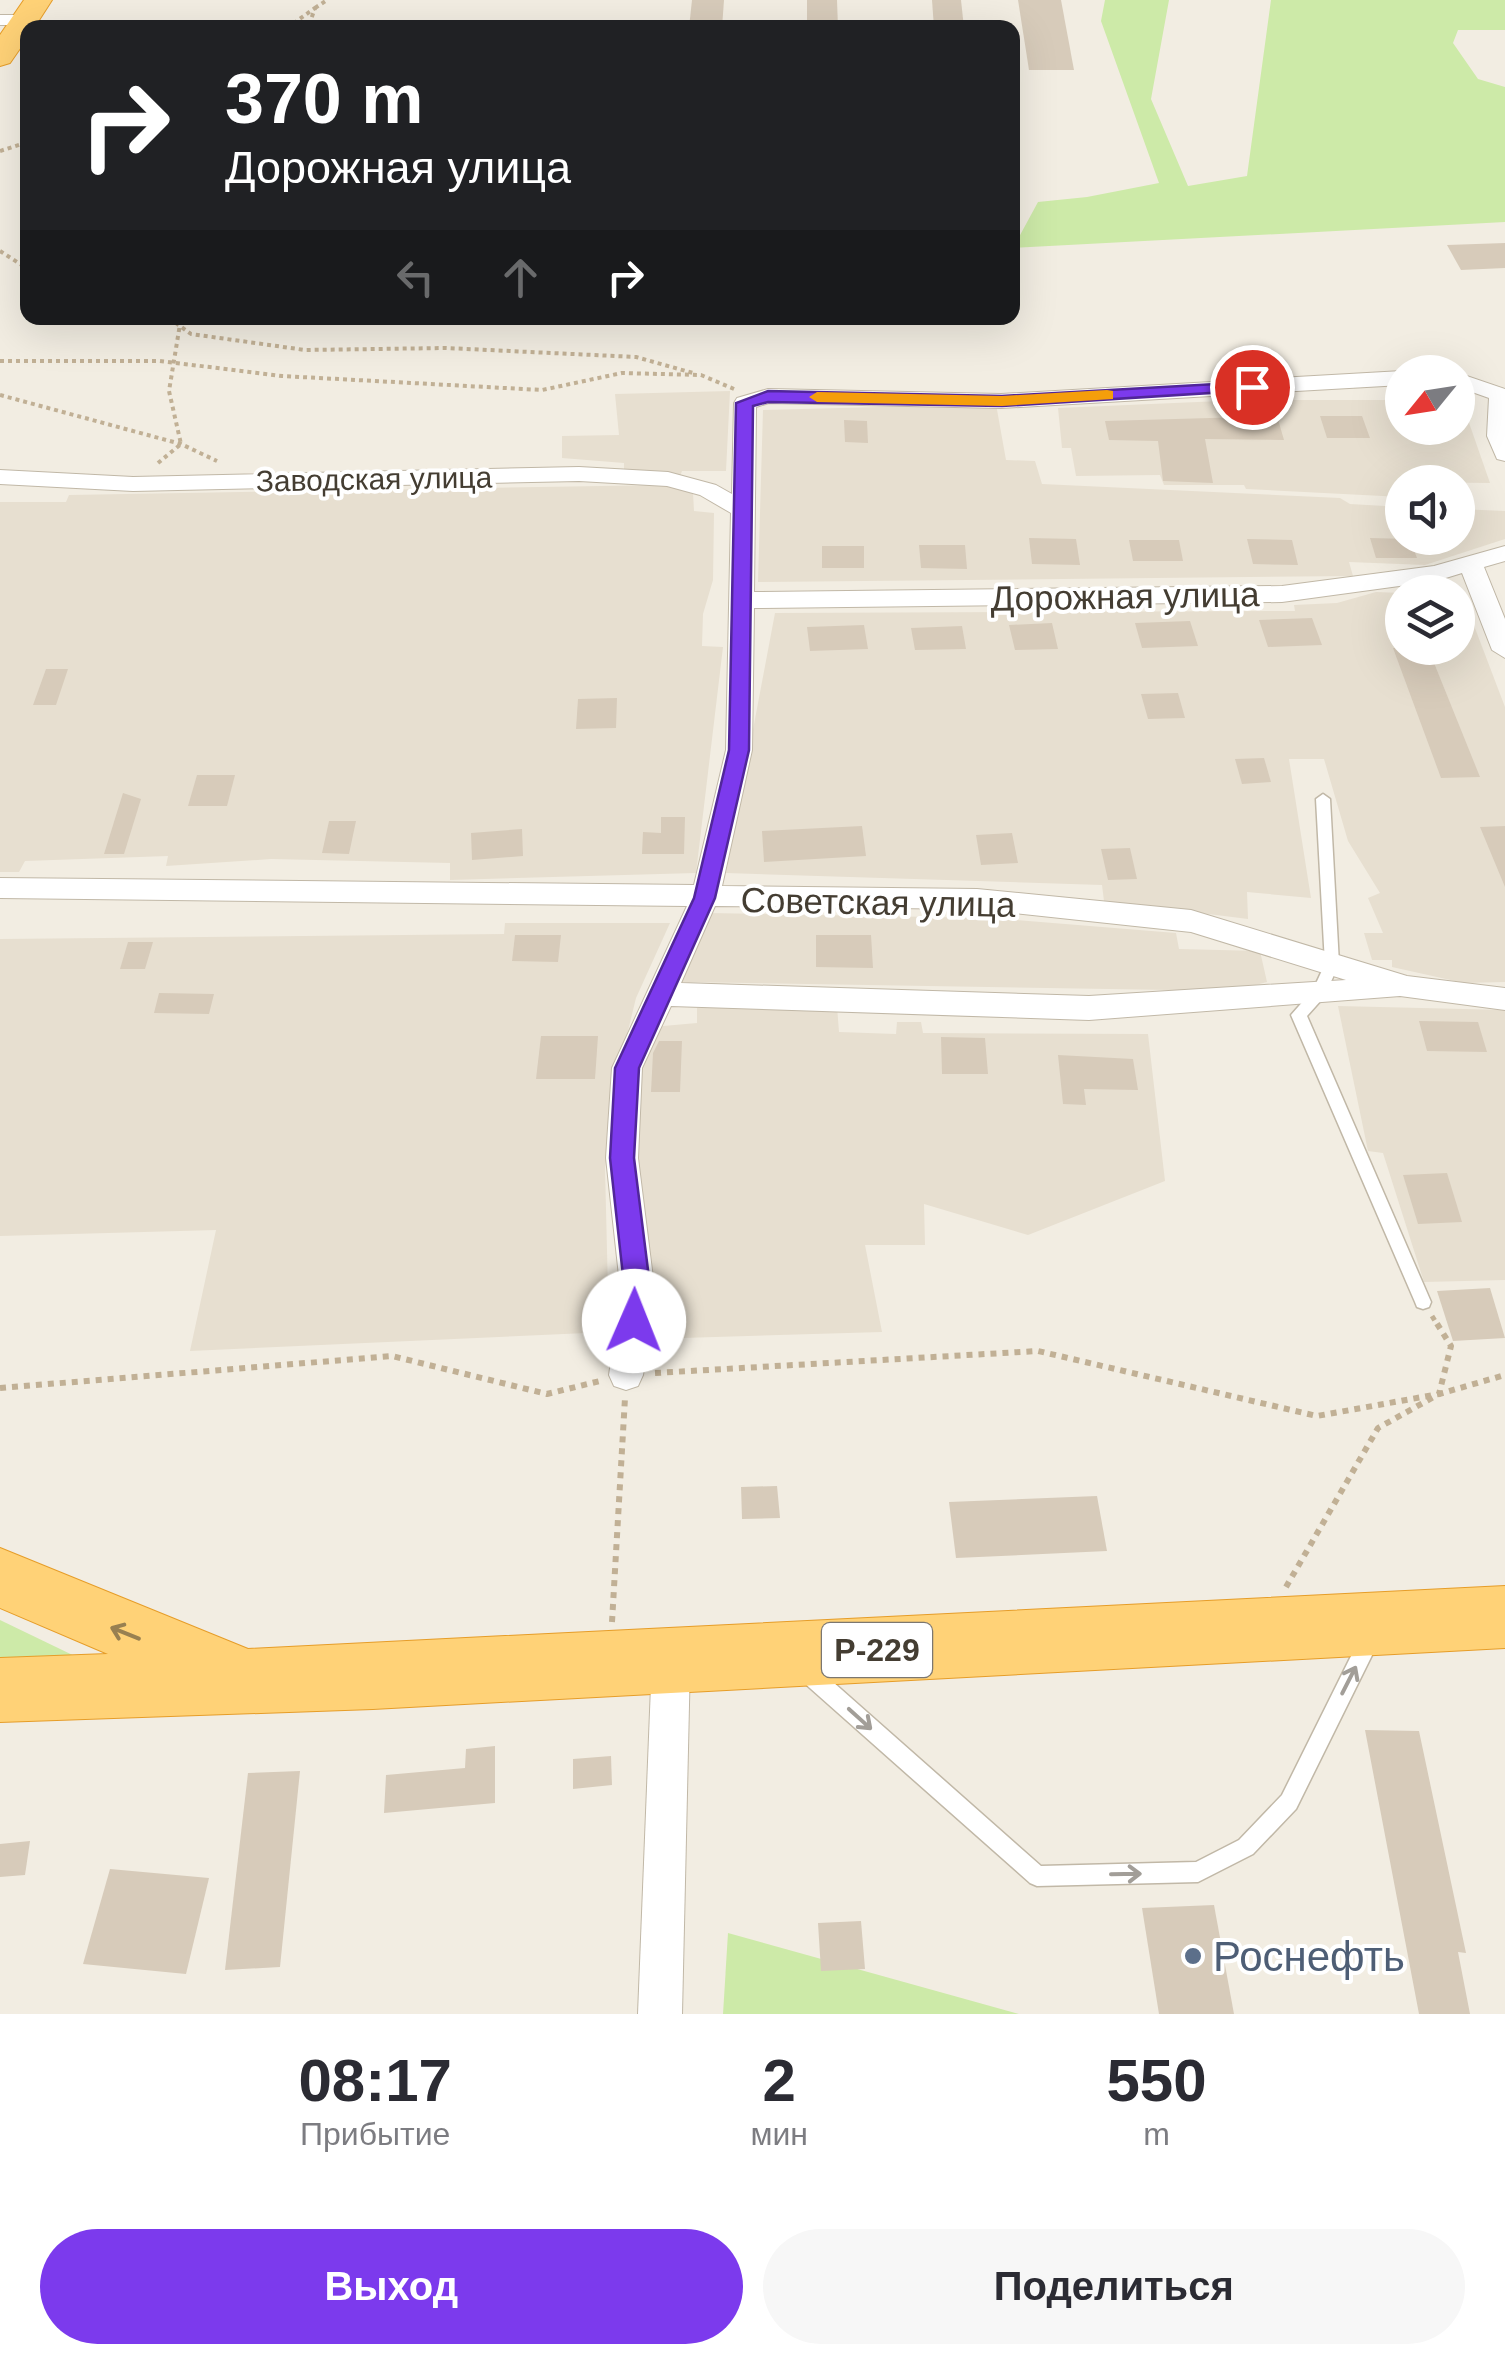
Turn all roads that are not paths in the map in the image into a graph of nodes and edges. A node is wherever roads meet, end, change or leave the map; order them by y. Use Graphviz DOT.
graph roads {
  1 [pos="21,13"];
  2 [pos="0,57"];
  3 [pos="1385,379"];
  4 [pos="1475,385"];
  5 [pos="1502,392"];
  6 [pos="1505,454"];
  7 [pos="0,477"];
  8 [pos="741,509"];
  9 [pos="1505,553"];
  10 [pos="1470,563"];
  11 [pos="740,600"];
  12 [pos="1505,650"];
  13 [pos="1322,799"];
  14 [pos="0,888"];
  15 [pos="704,898"];
  16 [pos="1332,964"];
  17 [pos="1407,987"];
  18 [pos="1319,993"];
  19 [pos="658,994"];
  20 [pos="1505,999"];
  21 [pos="1422,1302"];
  22 [pos="626,1375"];
  23 [pos="0,1578"];
  24 [pos="1505,1617"];
  25 [pos="1378,1623"];
  26 [pos="787,1655"];
  27 [pos="672,1661"];
  28 [pos="248,1681"];
  29 [pos="0,1690"];
  30 [pos="660,2014"];
  1 -- 2 [label="highway"];
  3 -- 8 [label="street"];
  4 -- 5 [label="street"];
  5 -- 6 [label="street"];
  7 -- 8 [label="street, Заводская улица"];
  8 -- 11 [label="street"];
  9 -- 10 [label="street, Дорожная улица"];
  10 -- 11 [label="street, Дорожная улица"];
  10 -- 12 [label="street"];
  11 -- 15 [label="street"];
  13 -- 16 [label="lane"];
  14 -- 15 [label="street, Советская улица"];
  15 -- 16 [label="street, Советская улица"];
  15 -- 19 [label="street"];
  16 -- 17 [label="street, Советская улица"];
  16 -- 18 [label="lane"];
  17 -- 18 [label="street"];
  17 -- 20 [label="street, Советская улица"];
  18 -- 19 [label="street"];
  18 -- 21 [label="lane"];
  19 -- 22 [label="street"];
  28 -- 23 [label="highway, Р-229, one-way"];
  24 -- 25 [label="highway, Р-229"];
  25 -- 26 [label="highway, Р-229"];
  26 -- 25 [label="lane, one-way"];
  26 -- 27 [label="highway, Р-229"];
  27 -- 28 [label="highway, Р-229"];
  27 -- 30 [label="street"];
  28 -- 29 [label="highway, Р-229"];
}
